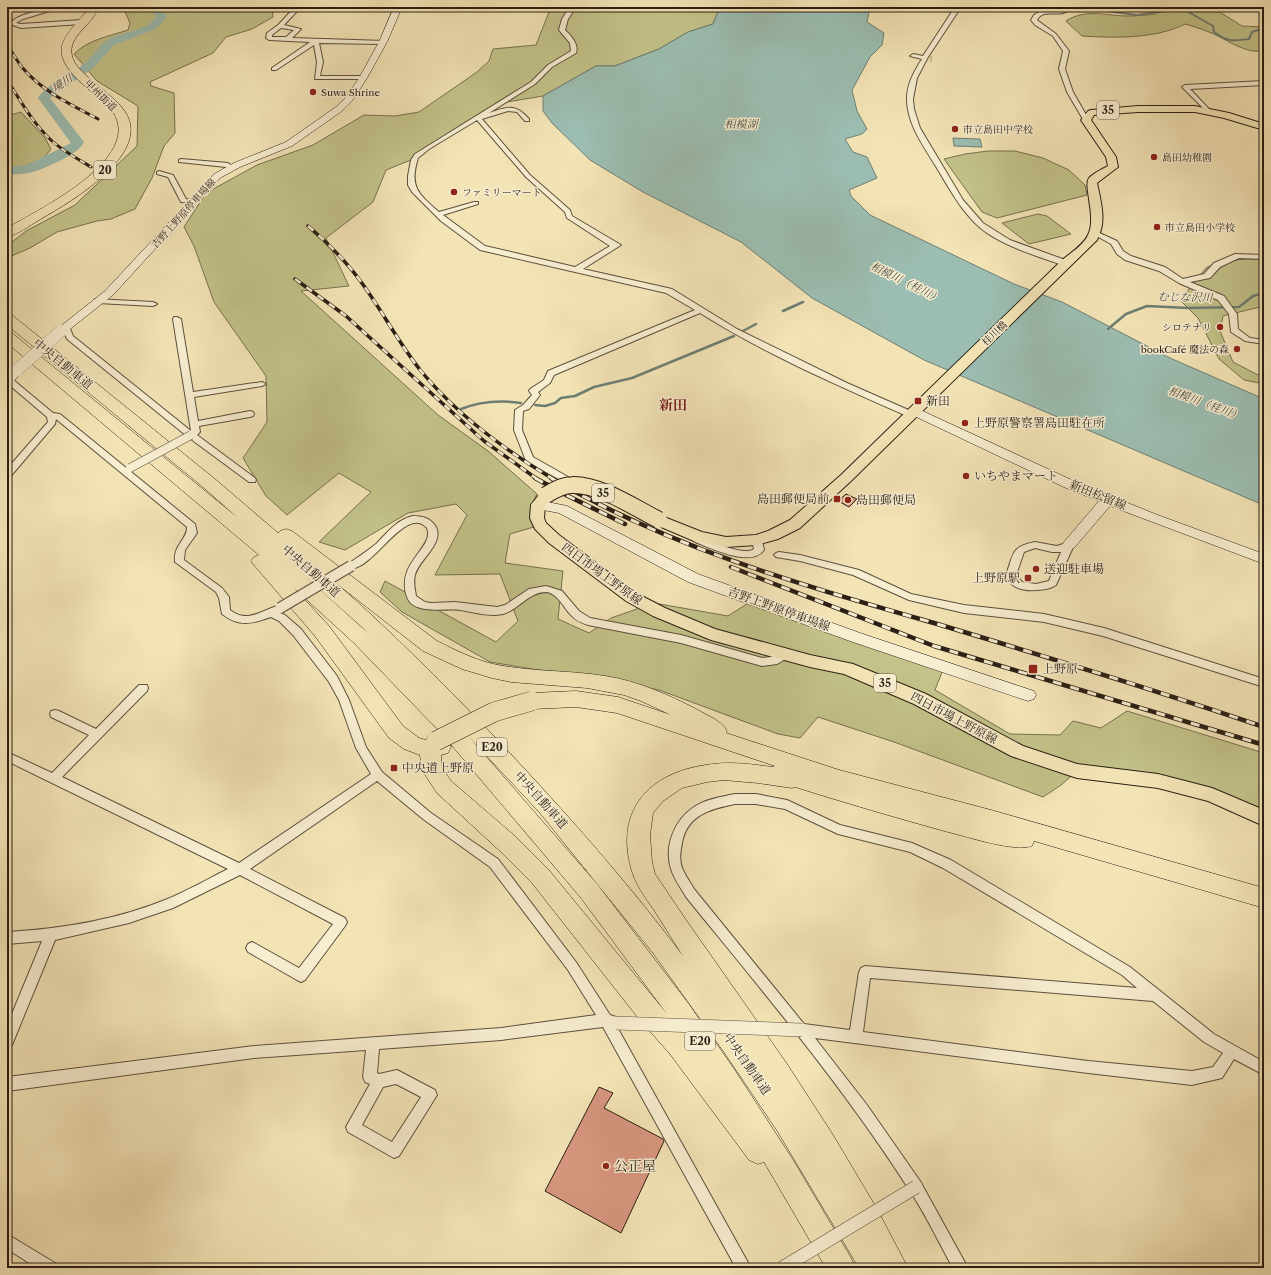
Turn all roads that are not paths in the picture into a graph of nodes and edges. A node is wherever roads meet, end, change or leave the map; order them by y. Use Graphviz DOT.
graph roads {
  1 [pos="60,7"];
  2 [pos="93,7"];
  3 [pos="298,7"];
  4 [pos="398,7"];
  5 [pos="573,7"];
  6 [pos="958,7"];
  7 [pos="1068,7"];
  8 [pos="1042,9"];
  9 [pos="82,22"];
  10 [pos="280,26"];
  11 [pos="288,39"];
  12 [pos="316,41"];
  13 [pos="383,42"];
  14 [pos="913,56"];
  15 [pos="921,57"];
  16 [pos="274,69"];
  17 [pos="363,78"];
  18 [pos="1264,83"];
  19 [pos="1207,110"];
  20 [pos="478,118"];
  21 [pos="527,120"];
  22 [pos="1086,120"];
  23 [pos="1264,127"];
  24 [pos="181,161"];
  25 [pos="231,167"];
  26 [pos="160,173"];
  27 [pos="192,202"];
  28 [pos="476,203"];
  29 [pos="439,214"];
  30 [pos="7,233"];
  31 [pos="1095,233"];
  32 [pos="1264,257"];
  33 [pos="1065,263"];
  34 [pos="576,270"];
  35 [pos="1182,281"];
  36 [pos="98,301"];
  37 [pos="153,304"];
  38 [pos="701,310"];
  39 [pos="7,318"];
  40 [pos="177,319"];
  41 [pos="63,330"];
  42 [pos="7,336"];
  43 [pos="1264,342"];
  44 [pos="10,376"];
  45 [pos="262,384"];
  46 [pos="190,395"];
  47 [pos="912,413"];
  48 [pos="250,414"];
  49 [pos="52,416"];
  50 [pos="195,424"];
  51 [pos="191,435"];
  52 [pos="131,438"];
  53 [pos="128,469"];
  54 [pos="7,475"];
  55 [pos="252,480"];
  56 [pos="209,483"];
  57 [pos="1108,499"];
  58 [pos="542,500"];
  59 [pos="757,540"];
  60 [pos="1070,545"];
  61 [pos="779,555"];
  62 [pos="1264,559"];
  63 [pos="271,613"];
  64 [pos="785,654"];
  65 [pos="1264,683"];
  66 [pos="142,688"];
  67 [pos="1028,695"];
  68 [pos="533,705"];
  69 [pos="55,714"];
  70 [pos="97,734"];
  71 [pos="436,746"];
  72 [pos="752,751"];
  73 [pos="7,756"];
  74 [pos="378,775"];
  75 [pos="53,779"];
  76 [pos="805,782"];
  77 [pos="1264,818"];
  78 [pos="240,869"];
  79 [pos="1264,898"];
  80 [pos="1264,906"];
  81 [pos="51,935"];
  82 [pos="7,938"];
  83 [pos="252,948"];
  84 [pos="1156,995"];
  85 [pos="611,1021"];
  86 [pos="802,1030"];
  87 [pos="856,1036"];
  88 [pos="7,1041"];
  89 [pos="372,1043"];
  90 [pos="1232,1052"];
  91 [pos="1264,1069"];
  92 [pos="379,1082"];
  93 [pos="7,1084"];
  94 [pos="916,1187"];
  95 [pos="7,1241"];
  96 [pos="50,1268"];
  97 [pos="744,1268"];
  98 [pos="782,1268"];
  99 [pos="841,1268"];
  100 [pos="875,1268"];
  101 [pos="894,1268"];
  102 [pos="961,1268"];
  1 -- 9 [label="street"];
  2 -- 9 [label="highway, 甲州街道 / 20"];
  3 -- 10 [label="street"];
  4 -- 13 [label="main road, 吉野上野原停車場線"];
  5 -- 20 [label="street"];
  6 -- 33 [label="street"];
  7 -- 8 [label="street"];
  8 -- 22 [label="street"];
  9 -- 30 [label="highway, 甲州街道 / 20"];
  10 -- 11 [label="street"];
  10 -- 11 [label="street"];
  11 -- 12 [label="street"];
  12 -- 13 [label="street"];
  12 -- 16 [label="street"];
  12 -- 17 [label="street"];
  13 -- 17 [label="main road, 吉野上野原停車場線"];
  14 -- 15 [label="street"];
  17 -- 25 [label="main road, 吉野上野原停車場線"];
  18 -- 19 [label="street"];
  19 -- 22 [label="main road, 35"];
  19 -- 23 [label="main road, 35"];
  20 -- 21 [label="street"];
  20 -- 29 [label="street"];
  20 -- 34 [label="street"];
  22 -- 31 [label="main road, 35"];
  24 -- 25 [label="street"];
  25 -- 27 [label="main road, 吉野上野原停車場線"];
  26 -- 27 [label="street"];
  27 -- 36 [label="main road, 吉野上野原停車場線"];
  28 -- 29 [label="street"];
  29 -- 34 [label="street"];
  31 -- 33 [label="main road, 35"];
  31 -- 35 [label="street"];
  32 -- 35 [label="street"];
  33 -- 47 [label="main road, 桂川橋 / 35"];
  34 -- 38 [label="street"];
  35 -- 43 [label="street"];
  36 -- 37 [label="street"];
  36 -- 41 [label="main road, 吉野上野原停車場線"];
  38 -- 47 [label="street"];
  38 -- 59 [label="street"];
  39 -- 56 [label="highway, 中央自動車道 / E20"];
  40 -- 46 [label="street"];
  41 -- 44 [label="main road, 吉野上野原停車場線, bridge"];
  41 -- 51 [label="street"];
  42 -- 52 [label="highway, 中央自動車道 / E20"];
  44 -- 49 [label="street"];
  45 -- 46 [label="street"];
  46 -- 50 [label="street"];
  47 -- 57 [label="main road, 新田松留線"];
  47 -- 59 [label="main road, 35"];
  48 -- 50 [label="street"];
  49 -- 53 [label="street"];
  49 -- 54 [label="street"];
  50 -- 51 [label="street"];
  51 -- 53 [label="street, bridge"];
  51 -- 55 [label="street"];
  52 -- 71 [label="highway"];
  52 -- 99 [label="highway, 中央自動車道 / E20"];
  53 -- 63 [label="street"];
  56 -- 72 [label="highway"];
  56 -- 100 [label="highway, 中央自動車道 / E20"];
  57 -- 60 [label="main road"];
  57 -- 62 [label="main road, 新田松留線"];
  58 -- 59 [label="main road, 35, bridge"];
  58 -- 64 [label="main road, 四日市場上野原線 / 35"];
  58 -- 67 [label="main road, 吉野上野原停車場線"];
  60 -- 60 [label="street"];
  61 -- 65 [label="street"];
  63 -- 64 [label="street, bridge"];
  63 -- 74 [label="street"];
  64 -- 77 [label="main road, 四日市場上野原線 / 35"];
  66 -- 70 [label="street"];
  68 -- 71 [label="highway"];
  68 -- 72 [label="highway"];
  68 -- 76 [label="highway"];
  69 -- 70 [label="street"];
  70 -- 75 [label="street"];
  71 -- 99 [label="highway"];
  72 -- 79 [label="highway"];
  73 -- 75 [label="street"];
  74 -- 78 [label="street"];
  74 -- 85 [label="street"];
  75 -- 78 [label="street"];
  76 -- 80 [label="highway"];
  76 -- 101 [label="highway"];
  78 -- 81 [label="street"];
  78 -- 83 [label="street"];
  81 -- 82 [label="street"];
  81 -- 88 [label="street"];
  84 -- 86 [label="street"];
  84 -- 87 [label="street"];
  84 -- 90 [label="street"];
  85 -- 86 [label="street, bridge"];
  85 -- 89 [label="street"];
  85 -- 97 [label="street"];
  86 -- 87 [label="street"];
  86 -- 94 [label="street"];
  87 -- 90 [label="street"];
  89 -- 92 [label="street"];
  89 -- 93 [label="street"];
  90 -- 91 [label="street"];
  92 -- 92 [label="street"];
  94 -- 98 [label="street, bridge"];
  94 -- 102 [label="street"];
  95 -- 96 [label="street"];
}
